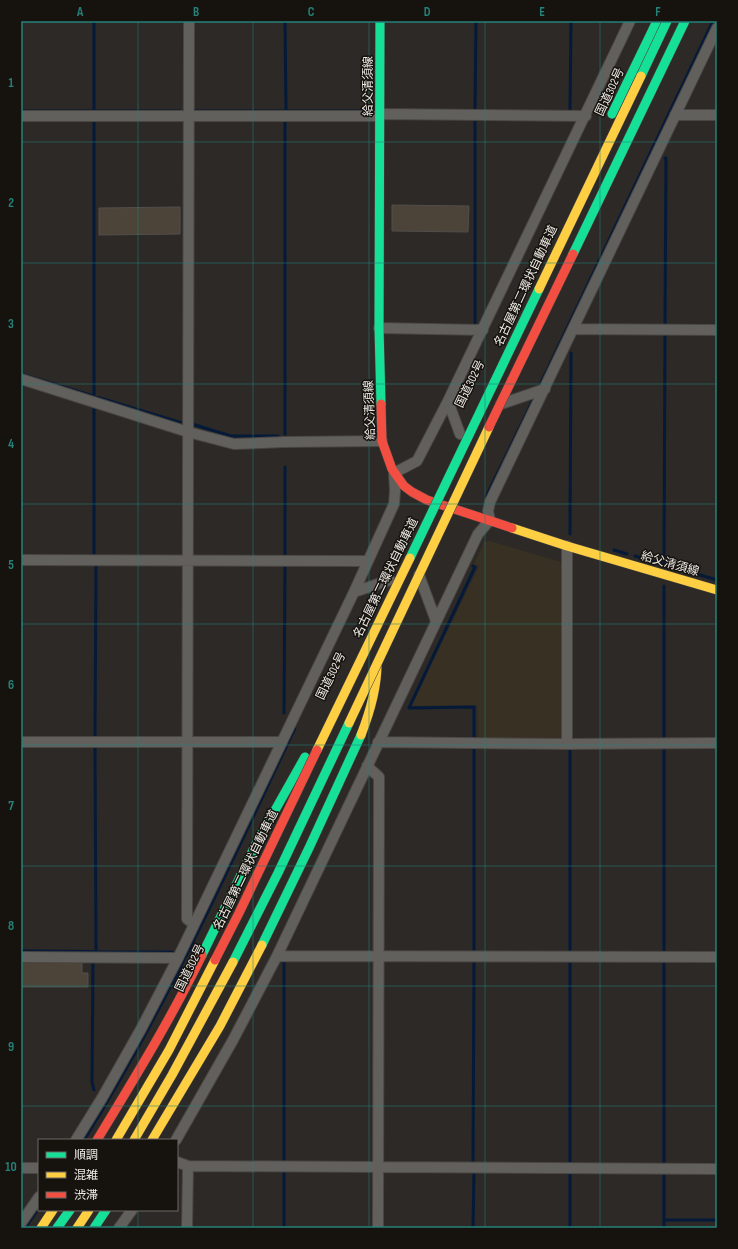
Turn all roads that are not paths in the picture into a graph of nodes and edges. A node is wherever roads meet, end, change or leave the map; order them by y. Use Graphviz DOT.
graph roads {
  1 [pos="189,21"];
  2 [pos="380,21"];
  3 [pos="630,21"];
  4 [pos="657,21"];
  5 [pos="667,21"];
  6 [pos="685,21"];
  7 [pos="717,28"];
  8 [pos="380,115"];
  9 [pos="675,115"];
  10 [pos="717,115"];
  11 [pos="21,116"];
  12 [pos="189,116"];
  13 [pos="586,116"];
  14 [pos="610,119"];
  15 [pos="586,169"];
  16 [pos="379,328"];
  17 [pos="573,329"];
  18 [pos="482,330"];
  19 [pos="717,330"];
  20 [pos="21,380"];
  21 [pos="545,388"];
  22 [pos="448,401"];
  23 [pos="469,415"];
  24 [pos="188,432"];
  25 [pos="460,434"];
  26 [pos="382,441"];
  27 [pos="447,460"];
  28 [pos="394,473"];
  29 [pos="490,520"];
  30 [pos="407,543"];
  31 [pos="567,546"];
  32 [pos="21,560"];
  33 [pos="188,560"];
  34 [pos="368,561"];
  35 [pos="390,580"];
  36 [pos="717,590"];
  37 [pos="354,592"];
  38 [pos="373,616"];
  39 [pos="436,621"];
  40 [pos="21,742"];
  41 [pos="187,742"];
  42 [pos="281,742"];
  43 [pos="378,742"];
  44 [pos="717,743"];
  45 [pos="567,744"];
  46 [pos="305,757"];
  47 [pos="367,766"];
  48 [pos="194,924"];
  49 [pos="277,956"];
  50 [pos="379,956"];
  51 [pos="21,957"];
  52 [pos="717,957"];
  53 [pos="178,958"];
  54 [pos="77,1139"];
  55 [pos="98,1139"];
  56 [pos="107,1139"];
  57 [pos="117,1139"];
  58 [pos="135,1139"];
  59 [pos="153,1139"];
  60 [pos="177,1139"];
  61 [pos="178,1162"];
  62 [pos="188,1166"];
  63 [pos="378,1167"];
  64 [pos="21,1168"];
  65 [pos="38,1168"];
  66 [pos="717,1169"];
  67 [pos="38,1198"];
  68 [pos="52,1211"];
  69 [pos="59,1211"];
  70 [pos="69,1211"];
  71 [pos="88,1211"];
  72 [pos="105,1211"];
  73 [pos="131,1211"];
  74 [pos="21,1223"];
  75 [pos="41,1228"];
  76 [pos="48,1228"];
  77 [pos="58,1228"];
  78 [pos="77,1228"];
  79 [pos="94,1228"];
  80 [pos="119,1228"];
  81 [pos="187,1228"];
  82 [pos="378,1228"];
  1 -- 12 [label="street"];
  2 -- 8 [label="main road, 給父清須線"];
  3 -- 13 [label="street"];
  4 -- 14 [label="main road, 国道302号"];
  5 -- 57 [label="main road, 名古屋第二環状自動車道, bridge"];
  6 -- 58 [label="main road, bridge"];
  7 -- 9 [label="street"];
  8 -- 12 [label="street"];
  8 -- 13 [label="street"];
  8 -- 16 [label="main road, 給父清須線"];
  9 -- 10 [label="street"];
  9 -- 17 [label="street"];
  11 -- 12 [label="street"];
  12 -- 24 [label="street"];
  13 -- 18 [label="street"];
  15 -- 23 [label="main road, 国道302号"];
  16 -- 18 [label="street"];
  16 -- 26 [label="main road, 給父清須線"];
  17 -- 19 [label="street"];
  17 -- 21 [label="street"];
  18 -- 22 [label="street"];
  20 -- 24 [label="street"];
  21 -- 23 [label="street"];
  21 -- 29 [label="street"];
  22 -- 25 [label="street"];
  22 -- 28 [label="street"];
  23 -- 25 [label="main road, 国道302号"];
  24 -- 26 [label="street"];
  24 -- 33 [label="street"];
  25 -- 27 [label="main road, 国道302号"];
  26 -- 28 [label="main road, 給父清須線"];
  28 -- 29 [label="main road, 給父清須線"];
  28 -- 34 [label="street"];
  29 -- 31 [label="main road, 給父清須線"];
  29 -- 39 [label="street"];
  30 -- 35 [label="main road, 国道302号"];
  30 -- 39 [label="street"];
  31 -- 36 [label="main road, 給父清須線"];
  31 -- 45 [label="street"];
  32 -- 33 [label="street"];
  33 -- 34 [label="street"];
  33 -- 41 [label="street"];
  34 -- 37 [label="street"];
  35 -- 37 [label="street"];
  35 -- 38 [label="main road, 国道302号"];
  37 -- 42 [label="street"];
  38 -- 46 [label="main road, 国道302号"];
  38 -- 59 [label="main road"];
  39 -- 43 [label="street"];
  40 -- 41 [label="street"];
  41 -- 42 [label="street"];
  41 -- 48 [label="street"];
  42 -- 48 [label="street"];
  43 -- 45 [label="street"];
  43 -- 47 [label="street"];
  44 -- 45 [label="street"];
  46 -- 55 [label="main road"];
  46 -- 56 [label="main road, 国道302号"];
  47 -- 49 [label="street"];
  47 -- 50 [label="street"];
  48 -- 53 [label="street"];
  49 -- 50 [label="street"];
  49 -- 60 [label="street"];
  50 -- 52 [label="street"];
  50 -- 63 [label="street"];
  51 -- 53 [label="street"];
  53 -- 54 [label="street"];
  61 -- 62 [label="street"];
  62 -- 63 [label="street"];
  62 -- 81 [label="street"];
  63 -- 66 [label="street"];
  63 -- 82 [label="street"];
  64 -- 65 [label="street"];
  67 -- 74 [label="street"];
  68 -- 75 [label="main road"];
  69 -- 76 [label="main road"];
  70 -- 77 [label="main road"];
  71 -- 78 [label="main road"];
  72 -- 79 [label="main road"];
  73 -- 80 [label="street"];
}
